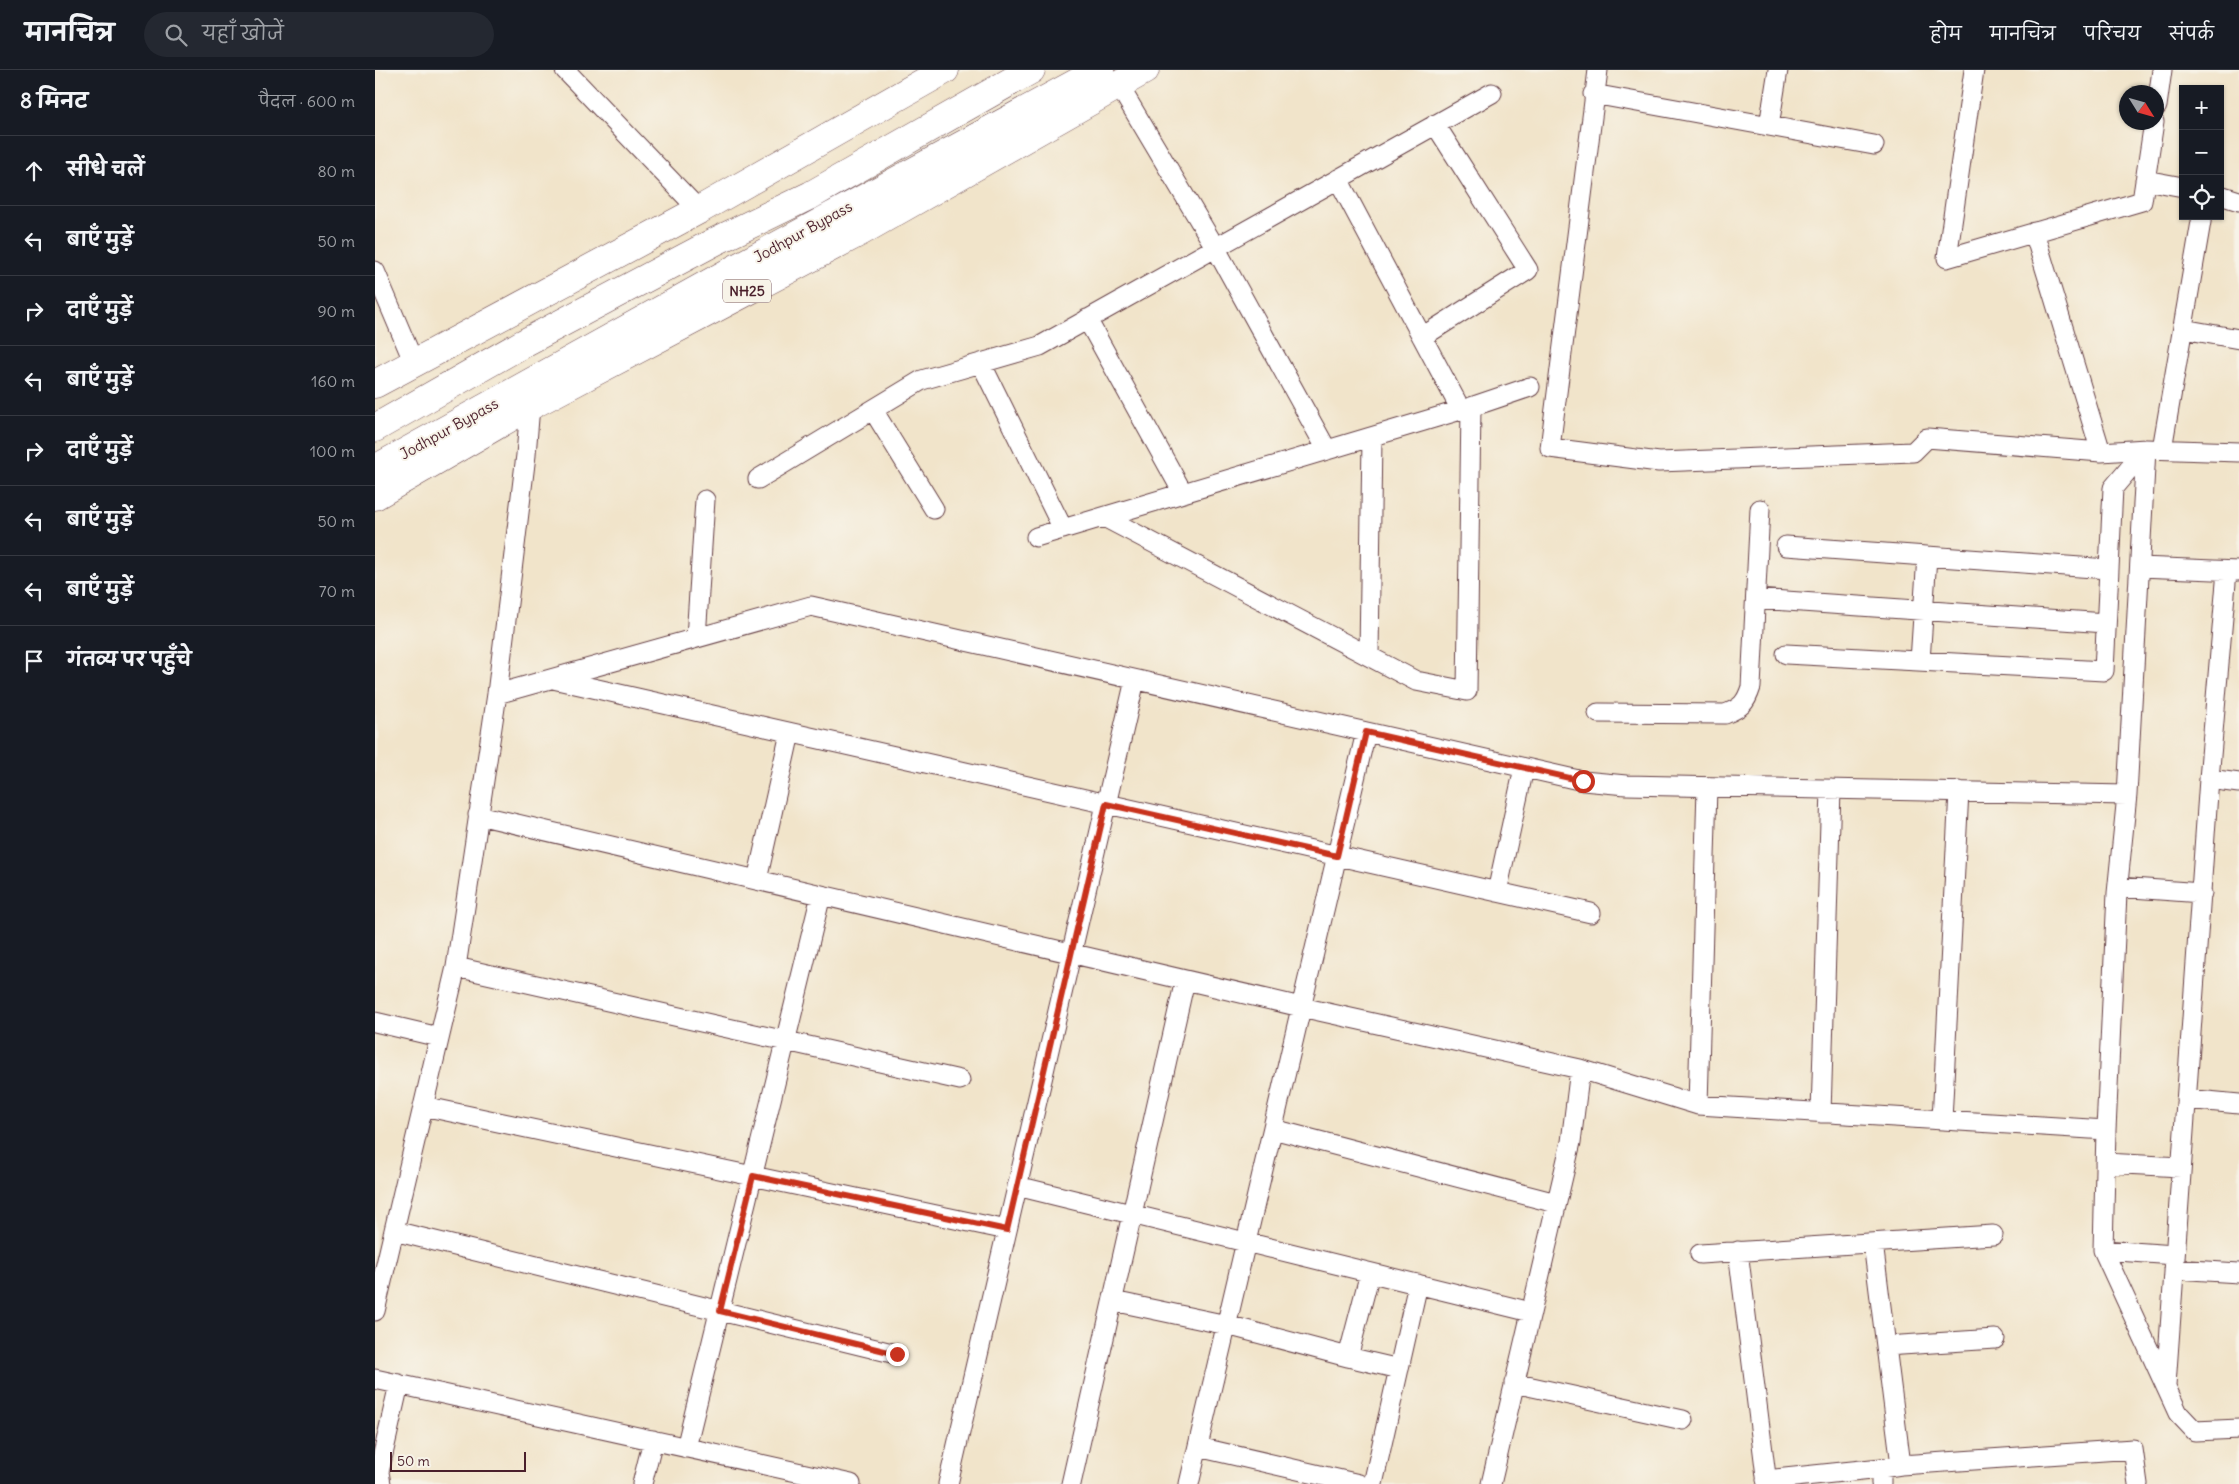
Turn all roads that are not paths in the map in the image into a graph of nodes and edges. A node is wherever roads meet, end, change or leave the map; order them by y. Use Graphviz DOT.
graph roads {
  1 [pos="565,70"];
  2 [pos="945,70"];
  3 [pos="1031,70"];
  4 [pos="1145,70"];
  5 [pos="1598,70"];
  6 [pos="1779,70"];
  7 [pos="1974,70"];
  8 [pos="2162,70"];
  9 [pos="1109,77"];
  10 [pos="2160,85"];
  11 [pos="1491,92"];
  12 [pos="1593,94"];
  13 [pos="1435,124"];
  14 [pos="1769,126"];
  15 [pos="2153,130"];
  16 [pos="1874,145"];
  17 [pos="1338,179"];
  18 [pos="2145,180"];
  19 [pos="2179,186"];
  20 [pos="2224,196"];
  21 [pos="2239,201"];
  22 [pos="699,210"];
  23 [pos="2202,220"];
  24 [pos="2035,232"];
  25 [pos="1215,247"];
  26 [pos="375,271"];
  27 [pos="380,296"];
  28 [pos="1087,319"];
  29 [pos="2183,329"];
  30 [pos="1422,337"];
  31 [pos="2239,339"];
  32 [pos="414,363"];
  33 [pos="981,363"];
  34 [pos="375,384"];
  35 [pos="1530,387"];
  36 [pos="530,406"];
  37 [pos="1466,409"];
  38 [pos="873,410"];
  39 [pos="375,428"];
  40 [pos="1371,437"];
  41 [pos="2154,449"];
  42 [pos="1327,450"];
  43 [pos="2101,452"];
  44 [pos="2239,452"];
  45 [pos="375,469"];
  46 [pos="758,479"];
  47 [pos="1183,493"];
  48 [pos="375,496"];
  49 [pos="705,500"];
  50 [pos="934,509"];
  51 [pos="1760,509"];
  52 [pos="1104,517"];
  53 [pos="1063,529"];
  54 [pos="1035,537"];
  55 [pos="1785,546"];
  56 [pos="1927,556"];
  57 [pos="2140,567"];
  58 [pos="2108,569"];
  59 [pos="2233,571"];
  60 [pos="1756,599"];
  61 [pos="1923,610"];
  62 [pos="2106,623"];
  63 [pos="697,638"];
  64 [pos="1786,654"];
  65 [pos="1369,656"];
  66 [pos="1920,661"];
  67 [pos="551,679"];
  68 [pos="1135,680"];
  69 [pos="497,694"];
  70 [pos="1598,713"];
  71 [pos="1366,732"];
  72 [pos="790,733"];
  73 [pos="1525,768"];
  74 [pos="2209,779"];
  75 [pos="2239,783"];
  76 [pos="1707,787"];
  77 [pos="1831,789"];
  78 [pos="1959,791"];
  79 [pos="2127,795"];
  80 [pos="1106,804"];
  81 [pos="479,815"];
  82 [pos="1337,856"];
  83 [pos="757,880"];
  84 [pos="2118,887"];
  85 [pos="1497,892"];
  86 [pos="2202,893"];
  87 [pos="821,895"];
  88 [pos="1591,913"];
  89 [pos="1071,953"];
  90 [pos="456,966"];
  91 [pos="1185,980"];
  92 [pos="1301,1007"];
  93 [pos="375,1022"];
  94 [pos="439,1036"];
  95 [pos="785,1040"];
  96 [pos="1580,1069"];
  97 [pos="960,1080"];
  98 [pos="2186,1100"];
  99 [pos="2239,1104"];
  100 [pos="1698,1105"];
  101 [pos="423,1106"];
  102 [pos="1821,1113"];
  103 [pos="1941,1120"];
  104 [pos="1273,1129"];
  105 [pos="2106,1130"];
  106 [pos="2105,1163"];
  107 [pos="2181,1167"];
  108 [pos="753,1176"];
  109 [pos="1017,1186"];
  110 [pos="1556,1202"];
  111 [pos="1132,1214"];
  112 [pos="1007,1230"];
  113 [pos="394,1231"];
  114 [pos="1993,1234"];
  115 [pos="1246,1242"];
  116 [pos="1873,1242"];
  117 [pos="2103,1250"];
  118 [pos="1738,1251"];
  119 [pos="1700,1254"];
  120 [pos="2174,1262"];
  121 [pos="1370,1272"];
  122 [pos="2239,1273"];
  123 [pos="1418,1284"];
  124 [pos="1113,1300"];
  125 [pos="375,1311"];
  126 [pos="720,1311"];
  127 [pos="1531,1312"];
  128 [pos="1227,1325"];
  129 [pos="1995,1339"];
  130 [pos="1886,1346"];
  131 [pos="897,1354"];
  132 [pos="1348,1357"];
  133 [pos="1399,1369"];
  134 [pos="375,1379"];
  135 [pos="1514,1383"];
  136 [pos="399,1384"];
  137 [pos="2166,1386"];
  138 [pos="1683,1420"];
  139 [pos="2239,1429"];
  140 [pos="653,1440"];
  141 [pos="1198,1447"];
  142 [pos="686,1448"];
  143 [pos="1901,1465"];
  144 [pos="1881,1476"];
  145 [pos="1767,1482"];
  146 [pos="381,1484"];
  147 [pos="642,1484"];
  148 [pos="851,1484"];
  149 [pos="948,1484"];
  150 [pos="1071,1484"];
  151 [pos="1189,1484"];
  152 [pos="1359,1484"];
  153 [pos="1373,1484"];
  154 [pos="1491,1484"];
  155 [pos="2138,1484"];
  1 -- 22 [label="street"];
  2 -- 22 [label="highway"];
  3 -- 39 [label="highway, Jodhpur Bypass"];
  4 -- 9 [label="highway, NH25"];
  5 -- 12 [label="street"];
  6 -- 14 [label="street"];
  7 -- 24 [label="street"];
  8 -- 10 [label="street"];
  9 -- 25 [label="street"];
  9 -- 36 [label="highway, NH25"];
  9 -- 45 [label="highway, Jodhpur Bypass / NH25"];
  11 -- 13 [label="street"];
  12 -- 14 [label="street"];
  12 -- 43 [label="street"];
  13 -- 17 [label="street"];
  13 -- 30 [label="street"];
  14 -- 16 [label="street"];
  15 -- 18 [label="street"];
  17 -- 25 [label="street"];
  17 -- 30 [label="street"];
  18 -- 19 [label="street"];
  18 -- 24 [label="street"];
  20 -- 21 [label="street"];
  22 -- 32 [label="highway"];
  23 -- 29 [label="street"];
  24 -- 43 [label="street"];
  25 -- 28 [label="street"];
  25 -- 42 [label="street"];
  26 -- 27 [label="street"];
  27 -- 32 [label="street"];
  28 -- 33 [label="street"];
  28 -- 47 [label="street"];
  29 -- 31 [label="street"];
  29 -- 41 [label="street"];
  30 -- 37 [label="street"];
  32 -- 34 [label="highway"];
  33 -- 38 [label="street"];
  33 -- 53 [label="street"];
  35 -- 37 [label="street"];
  36 -- 48 [label="highway, NH25"];
  36 -- 69 [label="street"];
  37 -- 40 [label="street"];
  37 -- 65 [label="street"];
  38 -- 46 [label="street"];
  38 -- 50 [label="street"];
  40 -- 42 [label="street"];
  40 -- 65 [label="street"];
  41 -- 43 [label="street"];
  41 -- 44 [label="street"];
  41 -- 57 [label="street"];
  41 -- 58 [label="street"];
  42 -- 47 [label="street"];
  47 -- 52 [label="street"];
  49 -- 63 [label="street"];
  51 -- 60 [label="street"];
  52 -- 53 [label="street"];
  52 -- 65 [label="street"];
  53 -- 54 [label="street"];
  55 -- 56 [label="street"];
  56 -- 58 [label="street"];
  56 -- 61 [label="street"];
  57 -- 59 [label="street"];
  57 -- 79 [label="street"];
  58 -- 62 [label="street"];
  59 -- 74 [label="street"];
  60 -- 61 [label="street"];
  60 -- 70 [label="street"];
  61 -- 62 [label="street"];
  61 -- 66 [label="street"];
  62 -- 66 [label="street"];
  63 -- 67 [label="street"];
  63 -- 68 [label="street"];
  64 -- 66 [label="street"];
  67 -- 69 [label="street"];
  67 -- 72 [label="street"];
  68 -- 71 [label="street"];
  68 -- 80 [label="street"];
  69 -- 81 [label="street"];
  71 -- 73 [label="street"];
  71 -- 82 [label="street"];
  72 -- 80 [label="street"];
  72 -- 83 [label="street"];
  73 -- 76 [label="street"];
  73 -- 85 [label="street"];
  74 -- 75 [label="street"];
  74 -- 86 [label="street"];
  76 -- 77 [label="street"];
  76 -- 100 [label="street"];
  77 -- 78 [label="street"];
  77 -- 102 [label="street"];
  78 -- 79 [label="street"];
  78 -- 103 [label="street"];
  79 -- 84 [label="street"];
  80 -- 82 [label="street"];
  80 -- 89 [label="street"];
  81 -- 83 [label="street"];
  81 -- 90 [label="street"];
  82 -- 85 [label="street"];
  82 -- 92 [label="street"];
  83 -- 87 [label="street"];
  84 -- 86 [label="street"];
  84 -- 105 [label="street"];
  85 -- 88 [label="street"];
  86 -- 98 [label="street"];
  87 -- 89 [label="street"];
  87 -- 95 [label="street"];
  89 -- 91 [label="street"];
  89 -- 109 [label="street"];
  90 -- 94 [label="street"];
  90 -- 95 [label="street"];
  91 -- 92 [label="street"];
  91 -- 111 [label="street"];
  92 -- 96 [label="street"];
  92 -- 104 [label="street"];
  93 -- 94 [label="street"];
  94 -- 101 [label="street"];
  95 -- 97 [label="street"];
  95 -- 108 [label="street"];
  96 -- 100 [label="street"];
  96 -- 110 [label="street"];
  98 -- 99 [label="street"];
  98 -- 107 [label="street"];
  100 -- 102 [label="street"];
  101 -- 108 [label="street"];
  101 -- 113 [label="street"];
  102 -- 103 [label="street"];
  103 -- 105 [label="street"];
  104 -- 110 [label="street"];
  104 -- 115 [label="street"];
  105 -- 106 [label="street"];
  106 -- 107 [label="street"];
  106 -- 117 [label="street"];
  107 -- 120 [label="street"];
  108 -- 112 [label="street"];
  108 -- 126 [label="street"];
  109 -- 111 [label="street"];
  109 -- 112 [label="street"];
  110 -- 127 [label="street"];
  111 -- 115 [label="street"];
  111 -- 124 [label="street"];
  112 -- 149 [label="street"];
  113 -- 125 [label="street"];
  113 -- 126 [label="street"];
  114 -- 116 [label="street"];
  115 -- 121 [label="street"];
  115 -- 128 [label="street"];
  116 -- 118 [label="street"];
  116 -- 130 [label="street"];
  117 -- 120 [label="street"];
  117 -- 137 [label="street"];
  118 -- 119 [label="street"];
  118 -- 145 [label="street"];
  120 -- 122 [label="street"];
  120 -- 137 [label="street"];
  121 -- 123 [label="street"];
  121 -- 132 [label="street"];
  123 -- 127 [label="street"];
  123 -- 133 [label="street"];
  124 -- 128 [label="street"];
  124 -- 150 [label="street"];
  126 -- 131 [label="street"];
  126 -- 142 [label="street"];
  127 -- 135 [label="street"];
  128 -- 132 [label="street"];
  128 -- 141 [label="street"];
  129 -- 130 [label="street"];
  130 -- 143 [label="street"];
  132 -- 133 [label="street"];
  133 -- 153 [label="street"];
  134 -- 136 [label="street"];
  135 -- 138 [label="street"];
  135 -- 154 [label="street"];
  136 -- 140 [label="street"];
  136 -- 146 [label="street"];
  137 -- 139 [label="street"];
  140 -- 142 [label="street"];
  140 -- 147 [label="street"];
  141 -- 151 [label="street"];
  141 -- 152 [label="street"];
  142 -- 148 [label="street"];
  143 -- 144 [label="street"];
  143 -- 155 [label="street"];
  144 -- 145 [label="street"];
}
